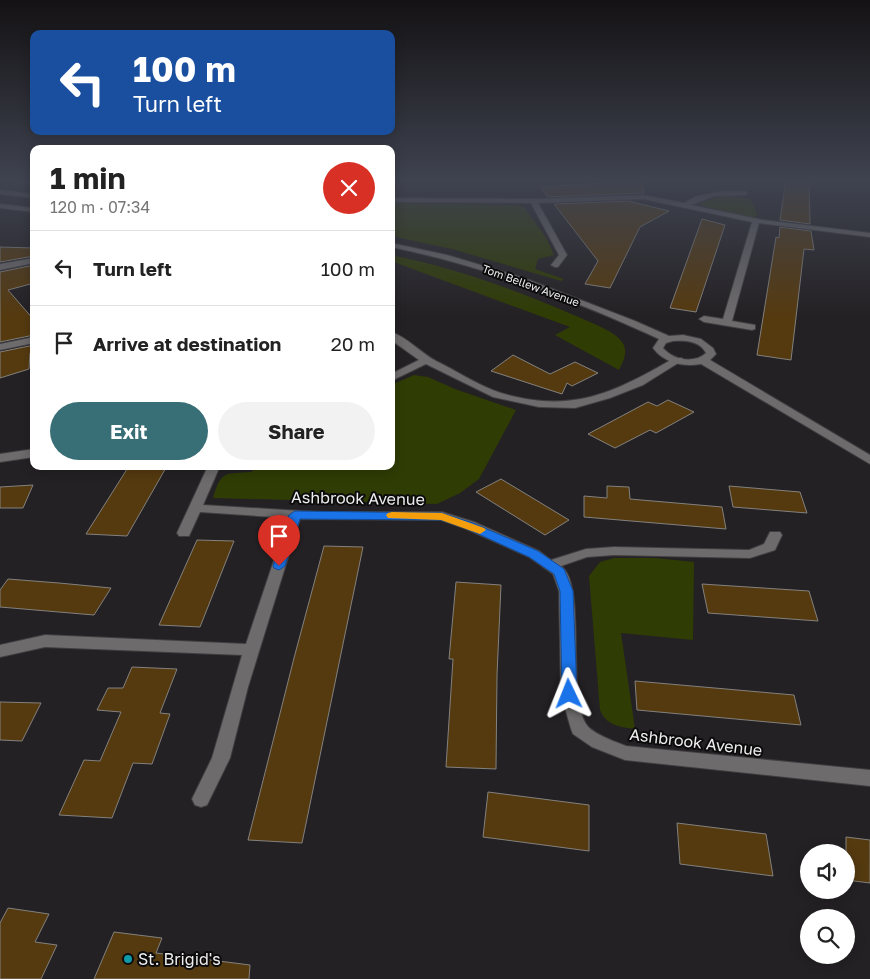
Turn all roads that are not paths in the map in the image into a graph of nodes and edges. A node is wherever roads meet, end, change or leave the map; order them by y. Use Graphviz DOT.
graph roads {
  1 [pos="546,225"];
  2 [pos="755,225"];
  3 [pos="778,225"];
  4 [pos="870,235"];
  5 [pos="395,246"];
  6 [pos="30,261"];
  7 [pos="555,266"];
  8 [pos="0,267"];
  9 [pos="704,319"];
  10 [pos="727,323"];
  11 [pos="752,327"];
  12 [pos="395,337"];
  13 [pos="667,339"];
  14 [pos="30,341"];
  15 [pos="0,347"];
  16 [pos="426,360"];
  17 [pos="678,360"];
  18 [pos="702,360"];
  19 [pos="395,376"];
  20 [pos="30,454"];
  21 [pos="0,458"];
  22 [pos="870,460"];
  23 [pos="212,470"];
  24 [pos="195,508"];
  25 [pos="295,515"];
  26 [pos="184,533"];
  27 [pos="775,536"];
  28 [pos="550,565"];
  29 [pos="252,650"];
  30 [pos="0,651"];
  31 [pos="870,778"];
  32 [pos="201,799"];
  1 -- 7 [label="street"];
  2 -- 10 [label="street"];
  3 -- 4 [label="street"];
  5 -- 13 [label="street, Tom Bellew Avenue"];
  6 -- 8 [label="street"];
  9 -- 10 [label="street"];
  10 -- 11 [label="street"];
  12 -- 16 [label="street"];
  13 -- 17 [label="street"];
  13 -- 18 [label="street, Tom Bellew Avenue"];
  14 -- 15 [label="street"];
  16 -- 17 [label="street"];
  16 -- 19 [label="street"];
  17 -- 18 [label="street"];
  18 -- 22 [label="street"];
  20 -- 21 [label="street"];
  23 -- 24 [label="street"];
  24 -- 25 [label="street, Ashbrook Avenue"];
  24 -- 26 [label="street"];
  25 -- 28 [label="street, Ashbrook Avenue"];
  25 -- 29 [label="street"];
  27 -- 28 [label="street"];
  28 -- 31 [label="street, Ashbrook Avenue"];
  29 -- 30 [label="street"];
  29 -- 32 [label="street"];
}
